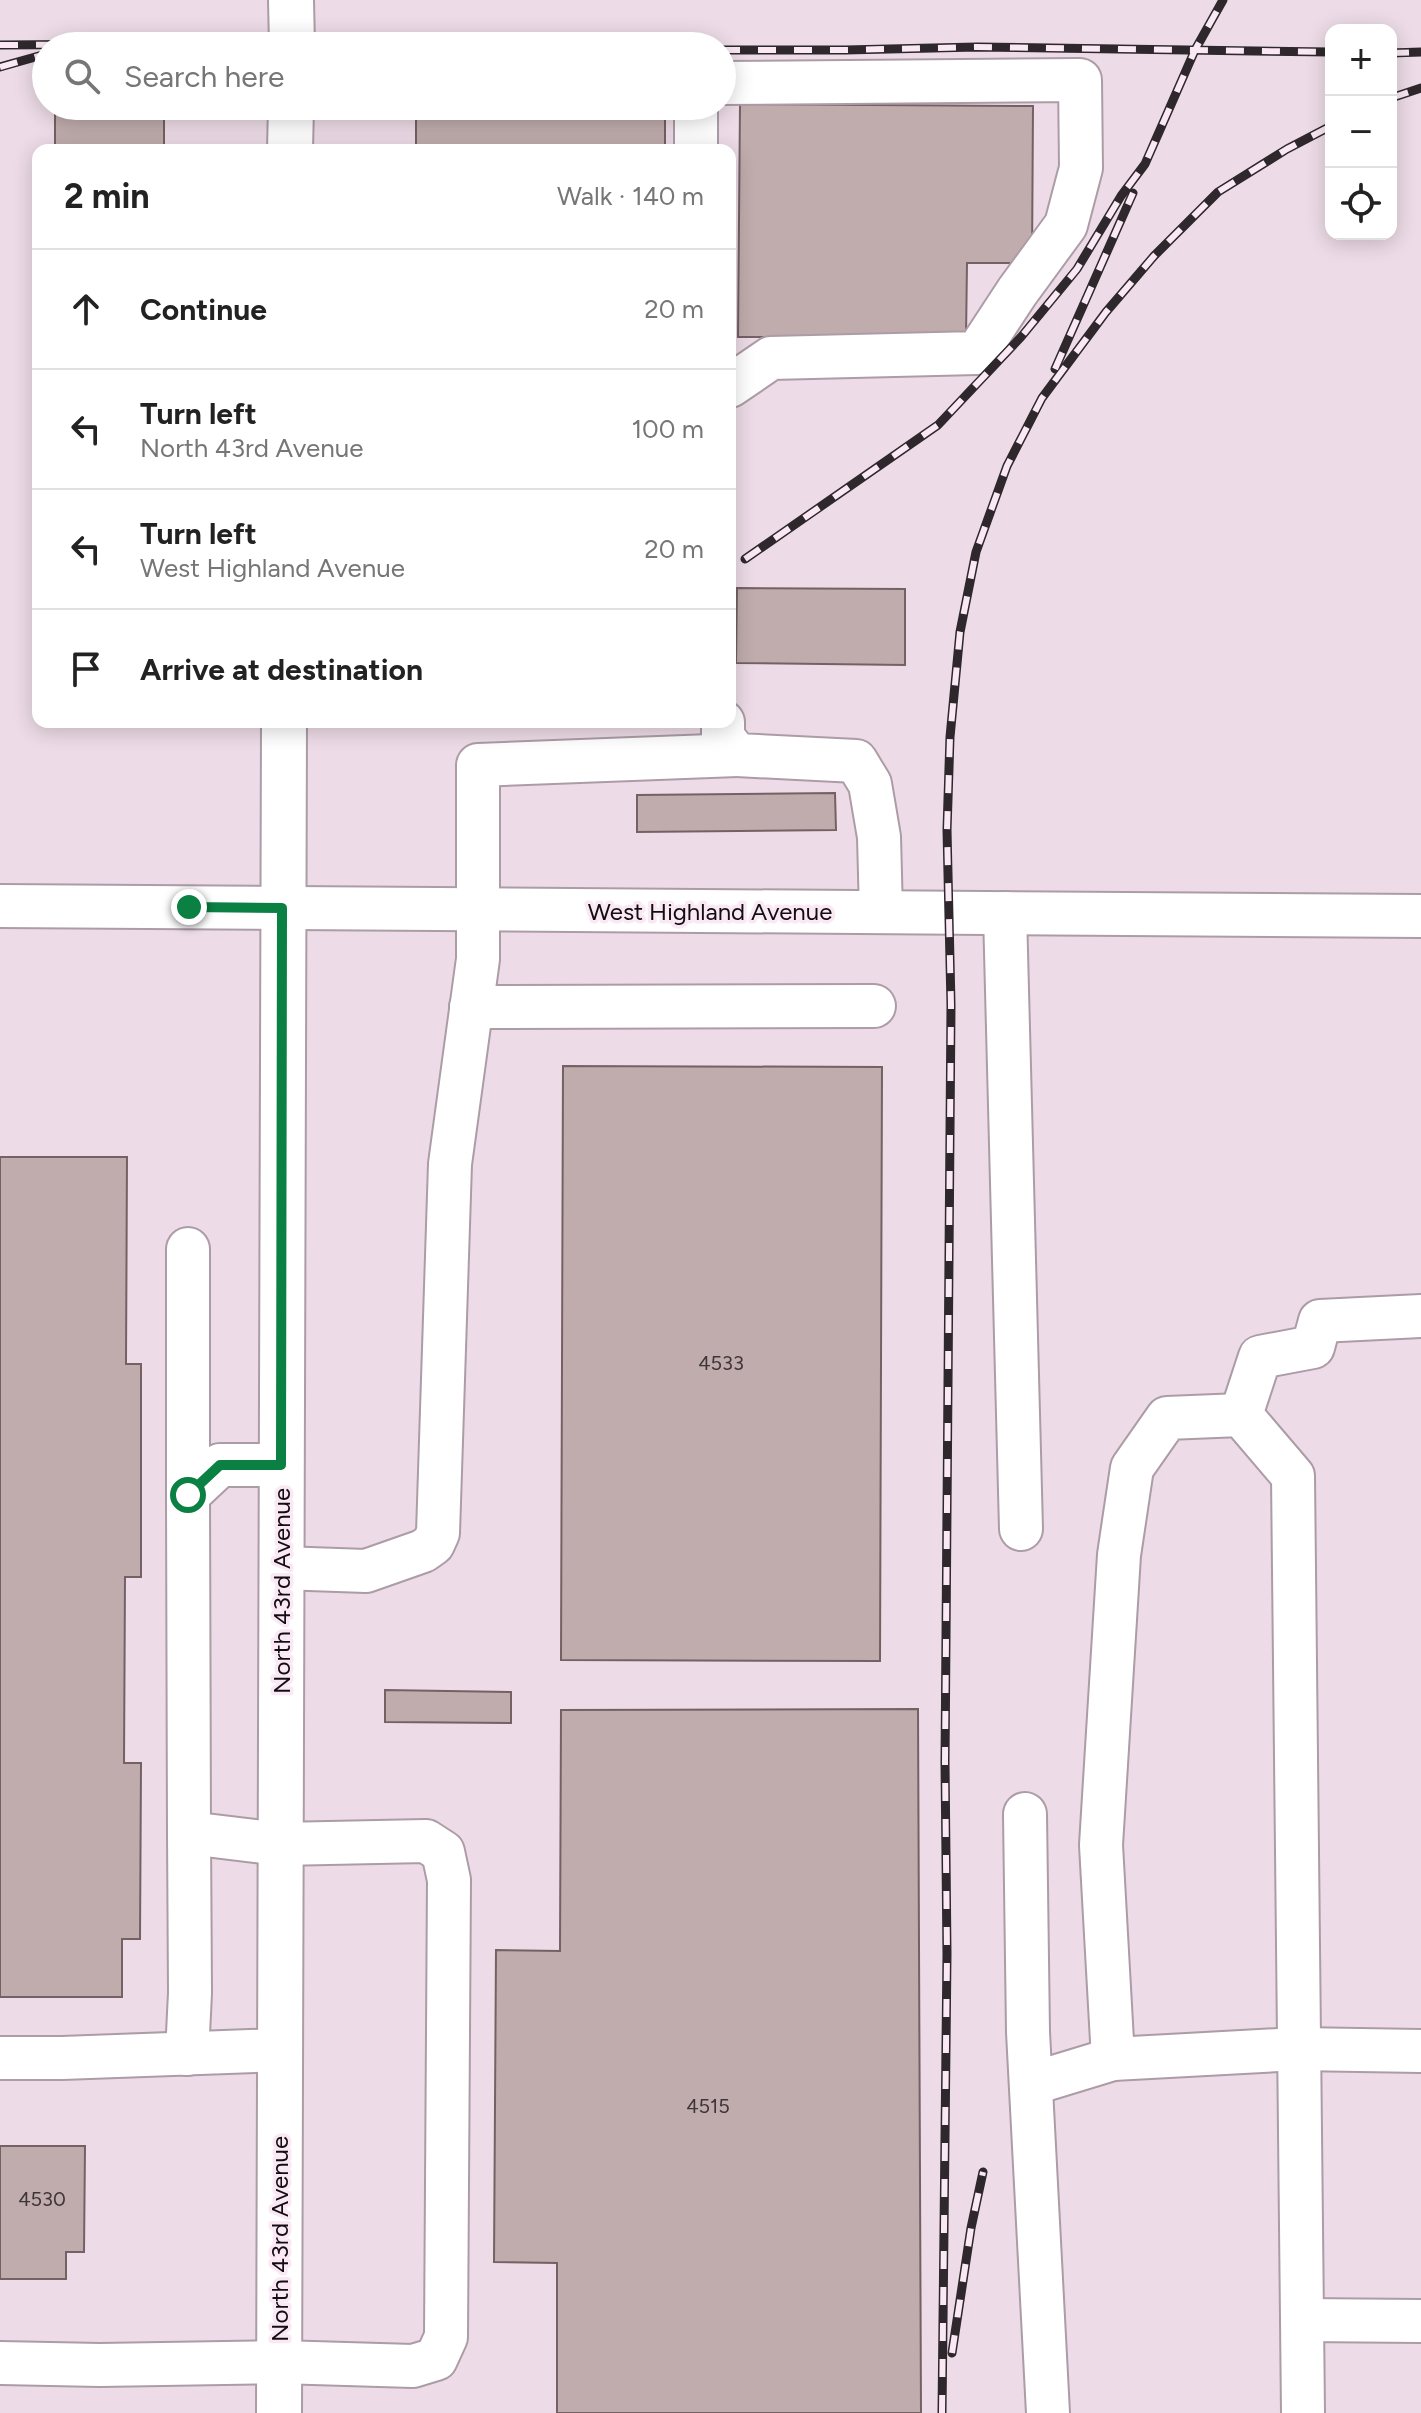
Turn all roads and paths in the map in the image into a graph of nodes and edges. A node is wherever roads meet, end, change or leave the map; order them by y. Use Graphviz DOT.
graph roads {
  1 [pos="291,0"];
  2 [pos="292,32"];
  3 [pos="736,83"];
  4 [pos="291,120"];
  5 [pos="696,120"];
  6 [pos="290,144"];
  7 [pos="696,144"];
  8 [pos="736,382"];
  9 [pos="284,728"];
  10 [pos="730,739"];
  11 [pos="0,906"];
  12 [pos="282,908"];
  13 [pos="477,909"];
  14 [pos="881,912"];
  15 [pos="1005,913"];
  16 [pos="1421,916"];
  17 [pos="874,1006"];
  18 [pos="471,1007"];
  19 [pos="188,1249"];
  20 [pos="1421,1316"];
  21 [pos="1241,1415"];
  22 [pos="281,1465"];
  23 [pos="188,1495"];
  24 [pos="1021,1529"];
  25 [pos="281,1568"];
  26 [pos="1025,1814"];
  27 [pos="189,1833"];
  28 [pos="280,1844"];
  29 [pos="1298,2049"];
  30 [pos="280,2050"];
  31 [pos="1421,2051"];
  32 [pos="187,2054"];
  33 [pos="0,2058"];
  34 [pos="1113,2059"];
  35 [pos="1031,2084"];
  36 [pos="1302,2320"];
  37 [pos="1421,2321"];
  38 [pos="279,2362"];
  39 [pos="0,2363"];
  40 [pos="279,2413"];
  41 [pos="1048,2413"];
  42 [pos="1303,2413"];
  1 -- 2 [label="main road"];
  3 -- 8 [label="street"];
  4 -- 6 [label="main road"];
  5 -- 7 [label="street"];
  9 -- 12 [label="main road, North 43rd Avenue"];
  10 -- 13 [label="street"];
  10 -- 14 [label="street"];
  11 -- 12 [label="street, West Highland Avenue"];
  12 -- 13 [label="street, West Highland Avenue"];
  12 -- 22 [label="main road, North 43rd Avenue"];
  13 -- 14 [label="street, West Highland Avenue"];
  13 -- 18 [label="street"];
  14 -- 15 [label="street, West Highland Avenue"];
  15 -- 16 [label="street, West Highland Avenue"];
  15 -- 24 [label="street"];
  17 -- 18 [label="street"];
  18 -- 25 [label="street"];
  19 -- 23 [label="street"];
  20 -- 21 [label="street"];
  21 -- 29 [label="street"];
  21 -- 34 [label="street"];
  22 -- 23 [label="street"];
  22 -- 25 [label="main road, North 43rd Avenue"];
  23 -- 27 [label="street"];
  25 -- 28 [label="main road, North 43rd Avenue"];
  26 -- 35 [label="street"];
  27 -- 28 [label="street"];
  27 -- 32 [label="street"];
  28 -- 30 [label="main road, North 43rd Avenue"];
  28 -- 38 [label="street"];
  29 -- 31 [label="street"];
  29 -- 34 [label="street"];
  29 -- 36 [label="street"];
  30 -- 32 [label="street"];
  30 -- 38 [label="main road, North 43rd Avenue"];
  32 -- 33 [label="street"];
  34 -- 35 [label="street"];
  35 -- 41 [label="street"];
  36 -- 37 [label="street"];
  36 -- 42 [label="street"];
  38 -- 39 [label="street"];
  38 -- 40 [label="main road, North 43rd Avenue"];
}
